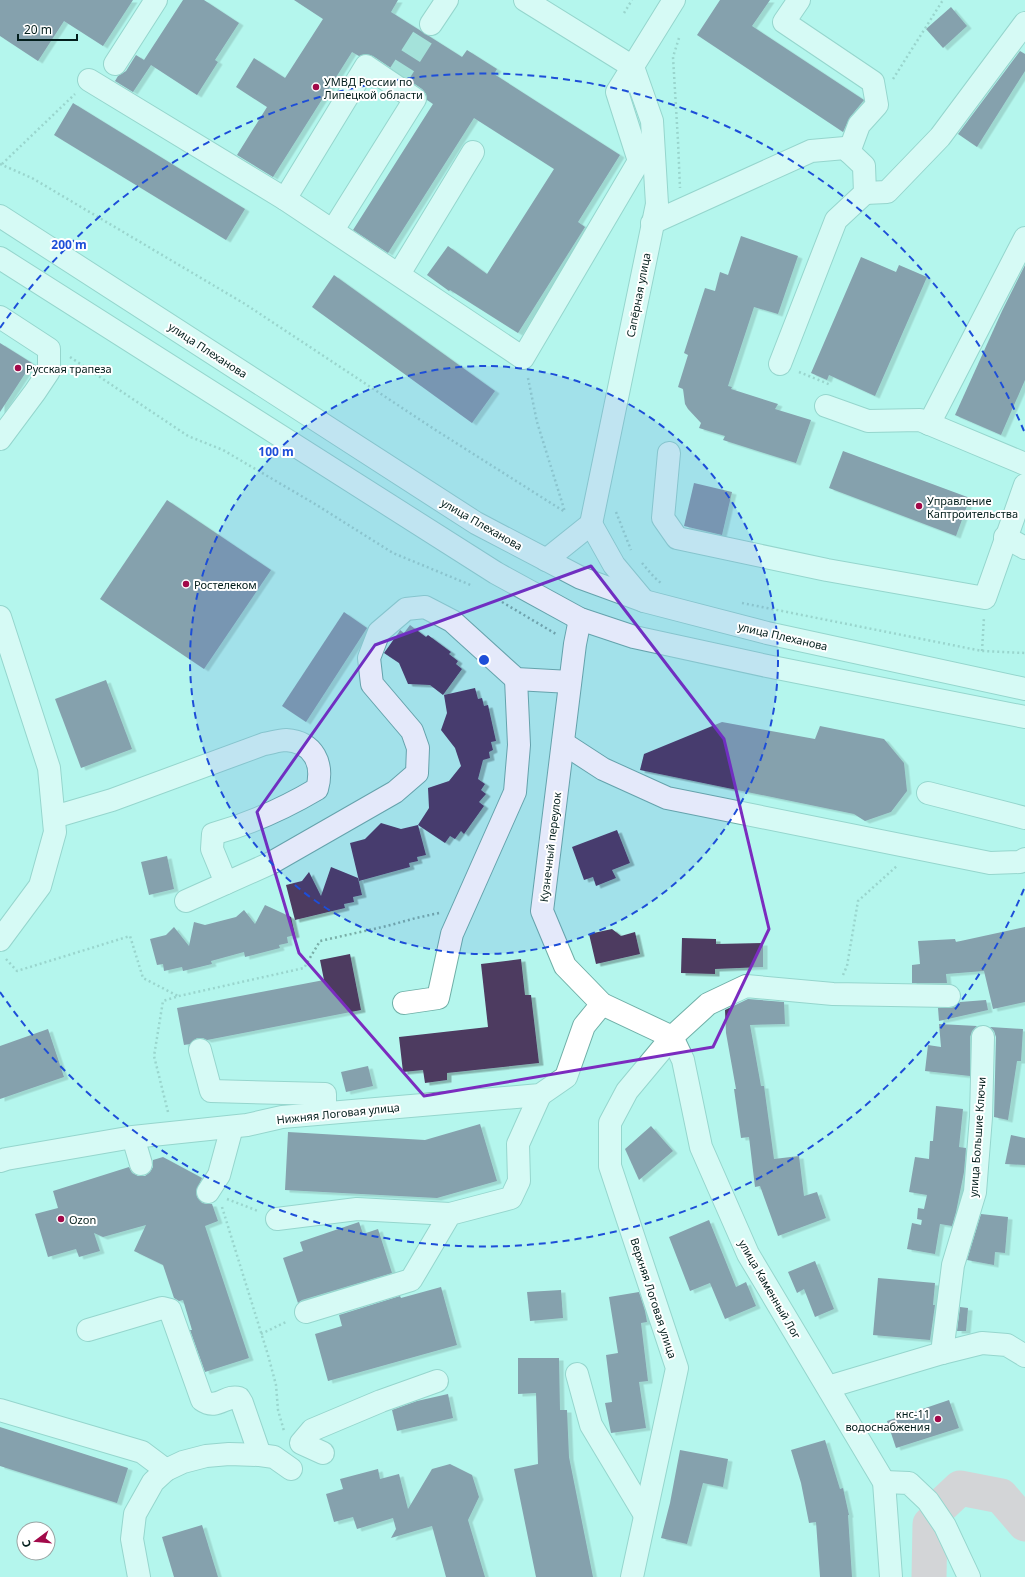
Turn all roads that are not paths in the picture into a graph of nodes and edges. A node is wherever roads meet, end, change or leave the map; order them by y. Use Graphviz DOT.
graph roads {
  1 [pos="156,0"];
  2 [pos="447,0"];
  3 [pos="525,0"];
  4 [pos="674,0"];
  5 [pos="799,0"];
  6 [pos="1025,23"];
  7 [pos="432,24"];
  8 [pos="115,64"];
  9 [pos="633,67"];
  10 [pos="89,80"];
  11 [pos="473,152"];
  12 [pos="849,152"];
  13 [pos="865,193"];
  14 [pos="285,199"];
  15 [pos="0,216"];
  16 [pos="652,223"];
  17 [pos="333,230"];
  18 [pos="1025,238"];
  19 [pos="0,258"];
  20 [pos="399,274"];
  21 [pos="0,317"];
  22 [pos="780,364"];
  23 [pos="831,396"];
  24 [pos="930,424"];
  25 [pos="1,435"];
  26 [pos="669,453"];
  27 [pos="1025,464"];
  28 [pos="1025,485"];
  29 [pos="591,524"];
  30 [pos="1005,537"];
  31 [pos="1025,548"];
  32 [pos="546,560"];
  33 [pos="644,601"];
  34 [pos="0,617"];
  35 [pos="580,619"];
  36 [pos="9,673"];
  37 [pos="516,679"];
  38 [pos="570,682"];
  39 [pos="1025,689"];
  40 [pos="1025,717"];
  41 [pos="563,743"];
  42 [pos="928,793"];
  43 [pos="54,817"];
  44 [pos="1025,818"];
  45 [pos="1025,859"];
  46 [pos="226,883"];
  47 [pos="186,901"];
  48 [pos="2,949"];
  49 [pos="949,996"];
  50 [pos="404,1003"];
  51 [pos="602,1004"];
  52 [pos="672,1037"];
  53 [pos="983,1037"];
  54 [pos="200,1050"];
  55 [pos="540,1095"];
  56 [pos="325,1113"];
  57 [pos="232,1127"];
  58 [pos="133,1137"];
  59 [pos="0,1161"];
  60 [pos="141,1164"];
  61 [pos="218,1197"];
  62 [pos="450,1214"];
  63 [pos="277,1219"];
  64 [pos="306,1312"];
  65 [pos="88,1330"];
  66 [pos="942,1353"];
  67 [pos="1025,1356"];
  68 [pos="577,1374"];
  69 [pos="437,1381"];
  70 [pos="828,1387"];
  71 [pos="0,1410"];
  72 [pos="324,1454"];
  73 [pos="260,1455"];
  74 [pos="291,1469"];
  75 [pos="166,1470"];
  76 [pos="884,1482"];
  77 [pos="645,1515"];
  78 [pos="890,1576"];
  79 [pos="139,1577"];
  80 [pos="632,1577"];
  81 [pos="969,1577"];
  1 -- 8 [label="street"];
  2 -- 7 [label="street"];
  3 -- 9 [label="street"];
  4 -- 9 [label="street"];
  5 -- 12 [label="street"];
  6 -- 13 [label="street"];
  9 -- 16 [label="street, Сапёрная улица"];
  9 -- 20 [label="street"];
  10 -- 14 [label="street"];
  11 -- 20 [label="street"];
  12 -- 13 [label="street"];
  12 -- 16 [label="street"];
  13 -- 22 [label="street"];
  14 -- 17 [label="street"];
  14 -- 17 [label="street"];
  15 -- 32 [label="street, улица Плеханова"];
  16 -- 29 [label="street, Сапёрная улица"];
  17 -- 20 [label="street"];
  18 -- 24 [label="street"];
  19 -- 35 [label="street"];
  21 -- 25 [label="street"];
  23 -- 24 [label="street"];
  24 -- 27 [label="street"];
  26 -- 30 [label="street"];
  28 -- 30 [label="street"];
  29 -- 32 [label="street"];
  29 -- 33 [label="street"];
  30 -- 31 [label="street"];
  32 -- 33 [label="street, улица Плеханова"];
  33 -- 39 [label="street, улица Плеханова"];
  34 -- 36 [label="street"];
  35 -- 38 [label="street, Кузнечный переулок"];
  35 -- 40 [label="street"];
  36 -- 43 [label="street"];
  37 -- 38 [label="street"];
  37 -- 46 [label="street"];
  37 -- 50 [label="street"];
  38 -- 41 [label="street, Кузнечный переулок"];
  41 -- 45 [label="street"];
  41 -- 51 [label="street, Кузнечный переулок"];
  42 -- 44 [label="street"];
  43 -- 46 [label="street"];
  43 -- 48 [label="street"];
  46 -- 47 [label="street"];
  49 -- 52 [label="street"];
  51 -- 52 [label="street, Кузнечный переулок"];
  51 -- 55 [label="street, Нижняя Логовая улица"];
  52 -- 70 [label="street, улица Каменный Лог"];
  52 -- 77 [label="street, Верхняя Логовая улица"];
  53 -- 66 [label="street, улица Большие Ключи"];
  54 -- 56 [label="street"];
  55 -- 56 [label="street, Нижняя Логовая улица"];
  55 -- 62 [label="street"];
  56 -- 57 [label="street, Нижняя Логовая улица"];
  57 -- 58 [label="street, Нижняя Логовая улица"];
  57 -- 61 [label="street"];
  58 -- 59 [label="street, Нижняя Логовая улица"];
  58 -- 60 [label="street"];
  62 -- 63 [label="street"];
  62 -- 64 [label="street"];
  65 -- 73 [label="street"];
  66 -- 67 [label="street"];
  66 -- 70 [label="street"];
  68 -- 77 [label="street"];
  69 -- 72 [label="street"];
  70 -- 76 [label="street, улица Каменный Лог"];
  71 -- 75 [label="street"];
  73 -- 74 [label="street"];
  73 -- 75 [label="street"];
  75 -- 79 [label="street"];
  76 -- 78 [label="street"];
  76 -- 81 [label="street"];
  77 -- 80 [label="street, Верхняя Логовая улица"];
}
